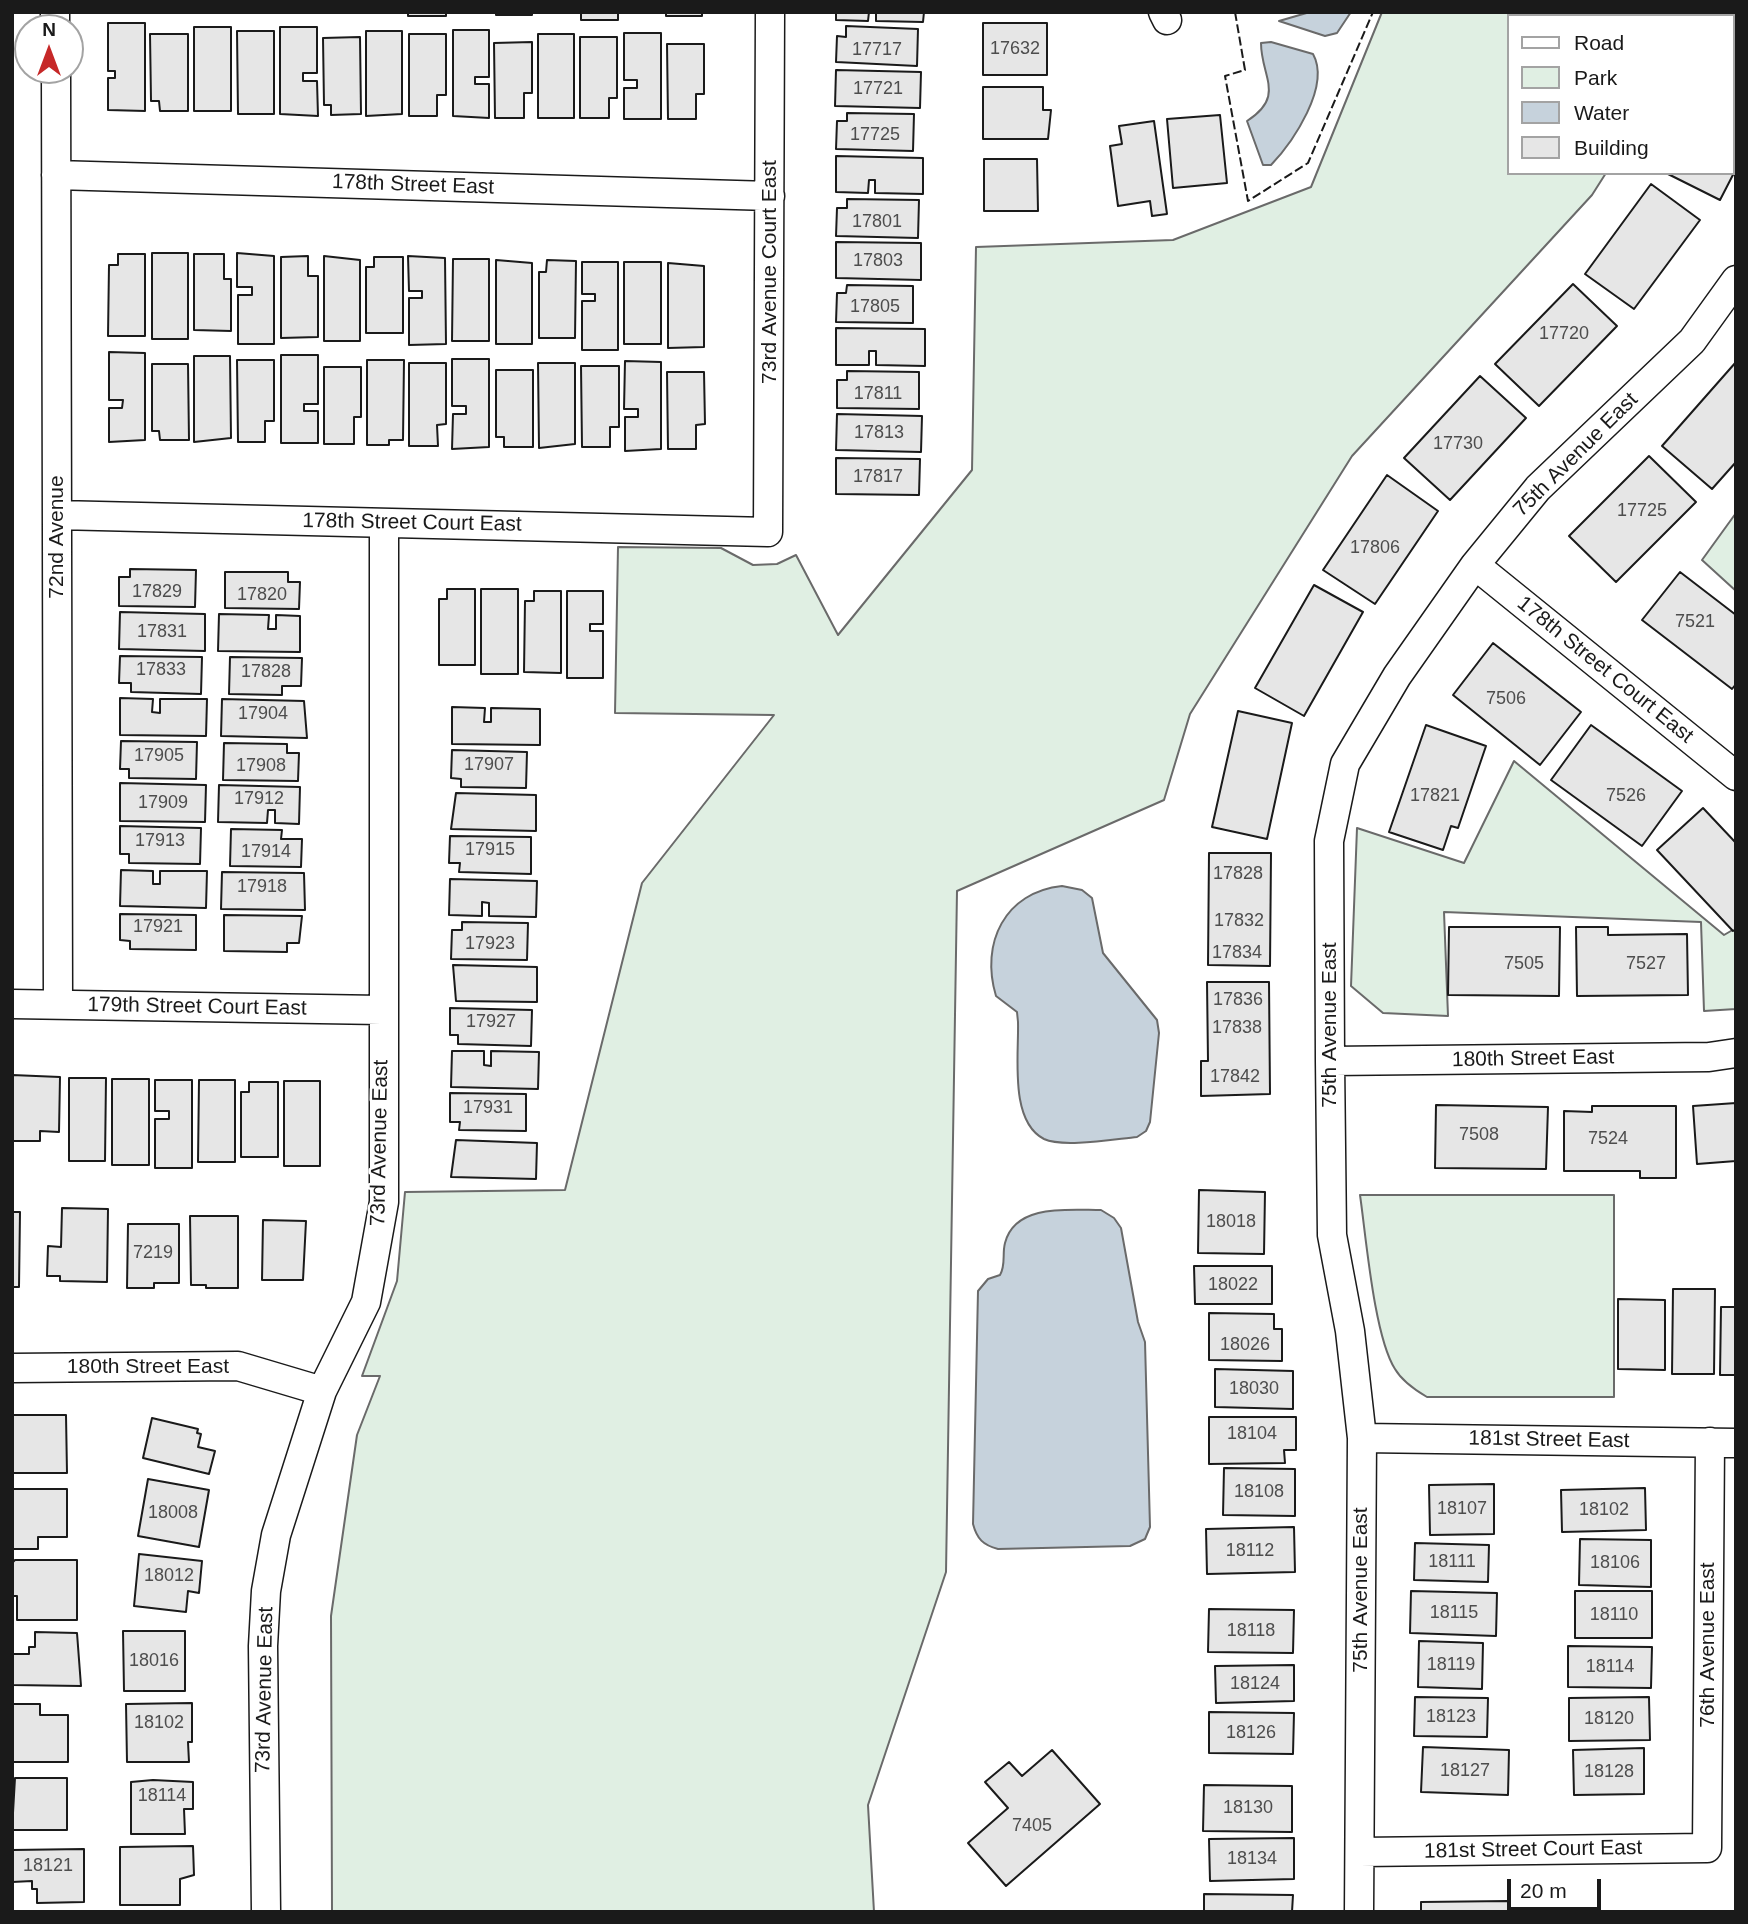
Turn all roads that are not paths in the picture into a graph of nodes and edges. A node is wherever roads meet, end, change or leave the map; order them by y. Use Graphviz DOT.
graph roads {
  1 [pos="771,12"];
  2 [pos="56,84"];
  3 [pos="56,175"];
  4 [pos="770,196"];
  5 [pos="1736,280"];
  6 [pos="57,515"];
  7 [pos="384,523"];
  8 [pos="768,532"];
  9 [pos="1475,565"];
  10 [pos="1736,776"];
  11 [pos="12,1004"];
  12 [pos="58,1004"];
  13 [pos="382,1010"];
  14 [pos="1736,1054"];
  15 [pos="1330,1061"];
  16 [pos="12,1367"];
  17 [pos="322,1391"];
  18 [pos="1362,1438"];
  19 [pos="1723,1442"];
  20 [pos="1707,1848"];
  21 [pos="1360,1852"];
  22 [pos="266,1912"];
  23 [pos="1359,1912"];
  1 -- 4 [label="street, 73rd Avenue Court East"];
  2 -- 3 [label="street, 72nd Avenue"];
  3 -- 4 [label="street, 178th Street East"];
  3 -- 6 [label="street, 72nd Avenue"];
  4 -- 8 [label="street, 73rd Avenue Court East"];
  5 -- 9 [label="street, 75th Avenue East"];
  6 -- 7 [label="street, 178th Street Court East"];
  6 -- 12 [label="street, 72nd Avenue"];
  7 -- 8 [label="street, 178th Street Court East"];
  7 -- 13 [label="street, 73rd Avenue East"];
  9 -- 10 [label="street, 178th Street Court East"];
  9 -- 15 [label="street, 75th Avenue East"];
  11 -- 12 [label="street, 179th Street Court East"];
  12 -- 13 [label="street, 179th Street Court East"];
  13 -- 17 [label="street, 73rd Avenue East"];
  14 -- 15 [label="street, 180th Street East"];
  15 -- 18 [label="street, 75th Avenue East"];
  16 -- 17 [label="street, 180th Street East"];
  17 -- 22 [label="street, 73rd Avenue East"];
  18 -- 19 [label="street, 181st Street East"];
  18 -- 21 [label="street, 75th Avenue East"];
  19 -- 20 [label="street, 76th Avenue East"];
  20 -- 21 [label="street, 181st Street Court East"];
  21 -- 23 [label="street, 75th Avenue East"];
}
